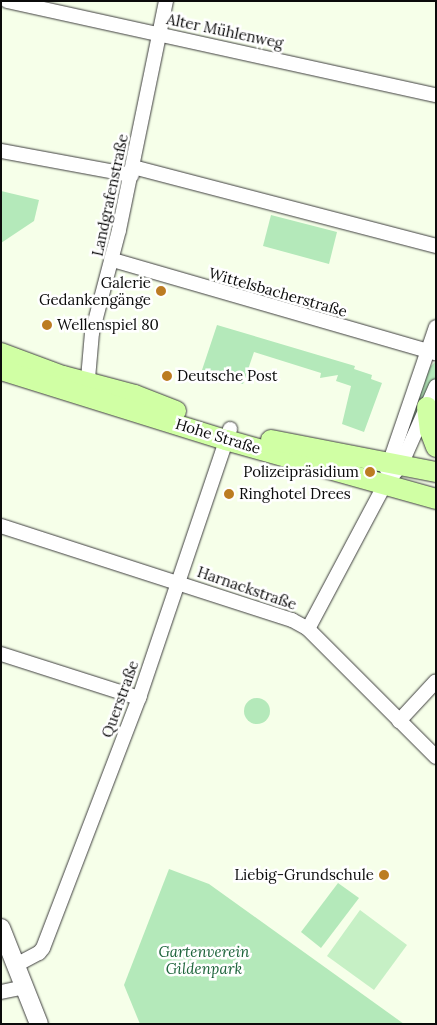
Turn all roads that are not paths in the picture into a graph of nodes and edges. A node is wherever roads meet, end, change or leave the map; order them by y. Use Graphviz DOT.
graph roads {
  1 [pos="7,1"];
  2 [pos="166,1"];
  3 [pos="160,34"];
  4 [pos="436,95"];
  5 [pos="1,151"];
  6 [pos="133,171"];
  7 [pos="436,246"];
  8 [pos="112,260"];
  9 [pos="436,327"];
  10 [pos="431,352"];
  11 [pos="1,353"];
  12 [pos="1,370"];
  13 [pos="436,386"];
  14 [pos="87,389"];
  15 [pos="427,408"];
  16 [pos="228,434"];
  17 [pos="436,446"];
  18 [pos="394,465"];
  19 [pos="436,472"];
  20 [pos="384,486"];
  21 [pos="436,498"];
  22 [pos="1,526"];
  23 [pos="179,582"];
  24 [pos="308,629"];
  25 [pos="1,654"];
  26 [pos="436,681"];
  27 [pos="139,698"];
  28 [pos="399,721"];
  29 [pos="436,757"];
  30 [pos="1,928"];
  31 [pos="16,965"];
  32 [pos="25,988"];
  33 [pos="1,992"];
  34 [pos="39,1024"];
  1 -- 3 [label="street, Alter Mühlenweg"];
  2 -- 3 [label="street, Landgrafenstraße"];
  3 -- 4 [label="street, Alter Mühlenweg"];
  3 -- 6 [label="street, Landgrafenstraße"];
  5 -- 6 [label="street"];
  6 -- 7 [label="street"];
  6 -- 8 [label="street, Landgrafenstraße"];
  8 -- 10 [label="street, Wittelsbacherstraße"];
  8 -- 14 [label="street, Landgrafenstraße"];
  9 -- 10 [label="street"];
  10 -- 18 [label="street"];
  11 -- 14 [label="main road, Hohe Straße"];
  12 -- 14 [label="main road, Hohe Straße"];
  13 -- 15 [label="street"];
  14 -- 16 [label="main road, Hohe Straße"];
  15 -- 17 [label="main road"];
  15 -- 18 [label="street"];
  16 -- 18 [label="main road, Hohe Straße"];
  16 -- 20 [label="main road, Hohe Straße"];
  16 -- 23 [label="street, Querstraße"];
  18 -- 19 [label="main road, Hohe Straße"];
  18 -- 20 [label="street"];
  20 -- 21 [label="main road, Hohe Straße"];
  20 -- 24 [label="street"];
  22 -- 23 [label="street, Harnackstraße"];
  23 -- 24 [label="street, Harnackstraße"];
  23 -- 27 [label="street, Querstraße"];
  24 -- 28 [label="street, Harnackstraße"];
  25 -- 27 [label="street"];
  26 -- 28 [label="street"];
  27 -- 31 [label="street, Querstraße"];
  28 -- 29 [label="street, Harnackstraße"];
  30 -- 31 [label="street"];
  31 -- 32 [label="street"];
  32 -- 33 [label="street"];
  32 -- 34 [label="street"];
}
